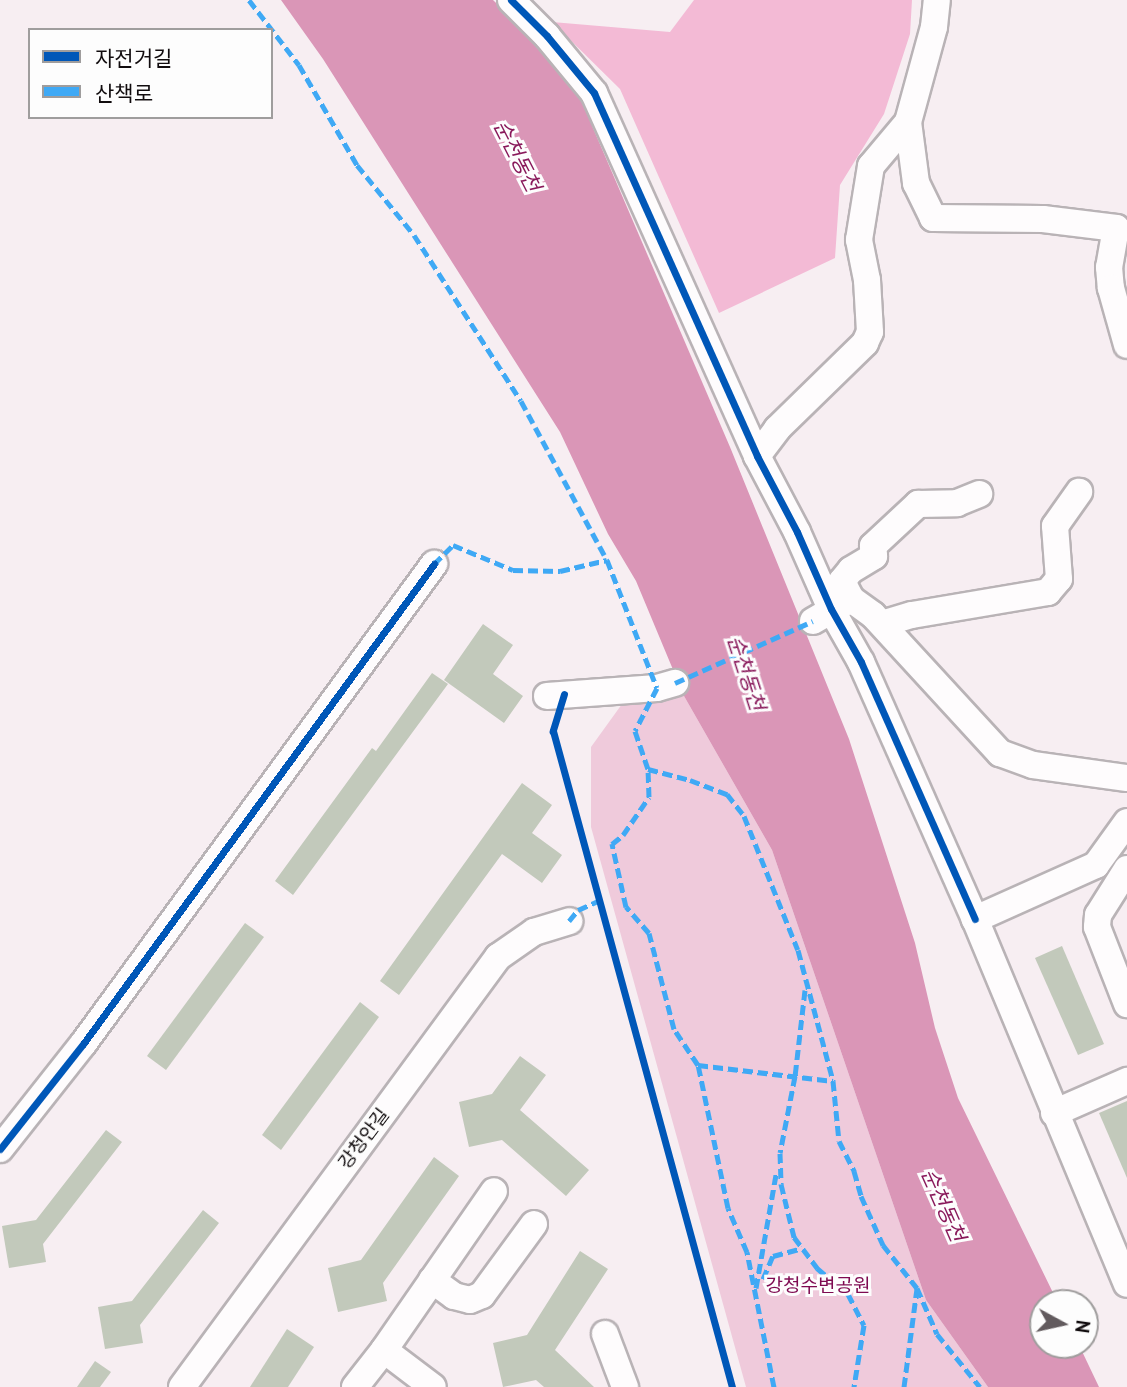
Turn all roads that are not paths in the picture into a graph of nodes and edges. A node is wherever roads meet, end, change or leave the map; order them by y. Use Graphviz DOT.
graph roads {
  1 [pos="511,0"];
  2 [pos="937,0"];
  3 [pos="908,122"];
  4 [pos="1127,345"];
  5 [pos="757,456"];
  6 [pos="1079,492"];
  7 [pos="979,494"];
  8 [pos="434,564"];
  9 [pos="831,610"];
  10 [pos="881,624"];
  11 [pos="675,683"];
  12 [pos="547,696"];
  13 [pos="1127,778"];
  14 [pos="1127,822"];
  15 [pos="1127,869"];
  16 [pos="975,919"];
  17 [pos="569,921"];
  18 [pos="1127,1004"];
  19 [pos="1127,1081"];
  20 [pos="1054,1112"];
  21 [pos="0,1149"];
  22 [pos="494,1191"];
  23 [pos="534,1224"];
  24 [pos="432,1280"];
  25 [pos="1127,1284"];
  26 [pos="605,1334"];
  27 [pos="384,1350"];
  28 [pos="182,1387"];
  29 [pos="355,1387"];
  30 [pos="433,1387"];
  31 [pos="625,1387"];
  1 -- 5 [label="street"];
  2 -- 3 [label="street"];
  3 -- 4 [label="street"];
  3 -- 5 [label="street"];
  5 -- 9 [label="street"];
  6 -- 10 [label="street"];
  7 -- 9 [label="street"];
  8 -- 21 [label="street"];
  9 -- 10 [label="street"];
  9 -- 16 [label="street"];
  10 -- 13 [label="street"];
  11 -- 12 [label="street"];
  14 -- 16 [label="street"];
  15 -- 18 [label="street"];
  16 -- 20 [label="street"];
  17 -- 28 [label="street, 강청안길"];
  19 -- 20 [label="street"];
  20 -- 25 [label="street"];
  22 -- 24 [label="street"];
  23 -- 24 [label="street"];
  24 -- 27 [label="street"];
  26 -- 31 [label="street"];
  27 -- 29 [label="street"];
  27 -- 30 [label="street"];
}
